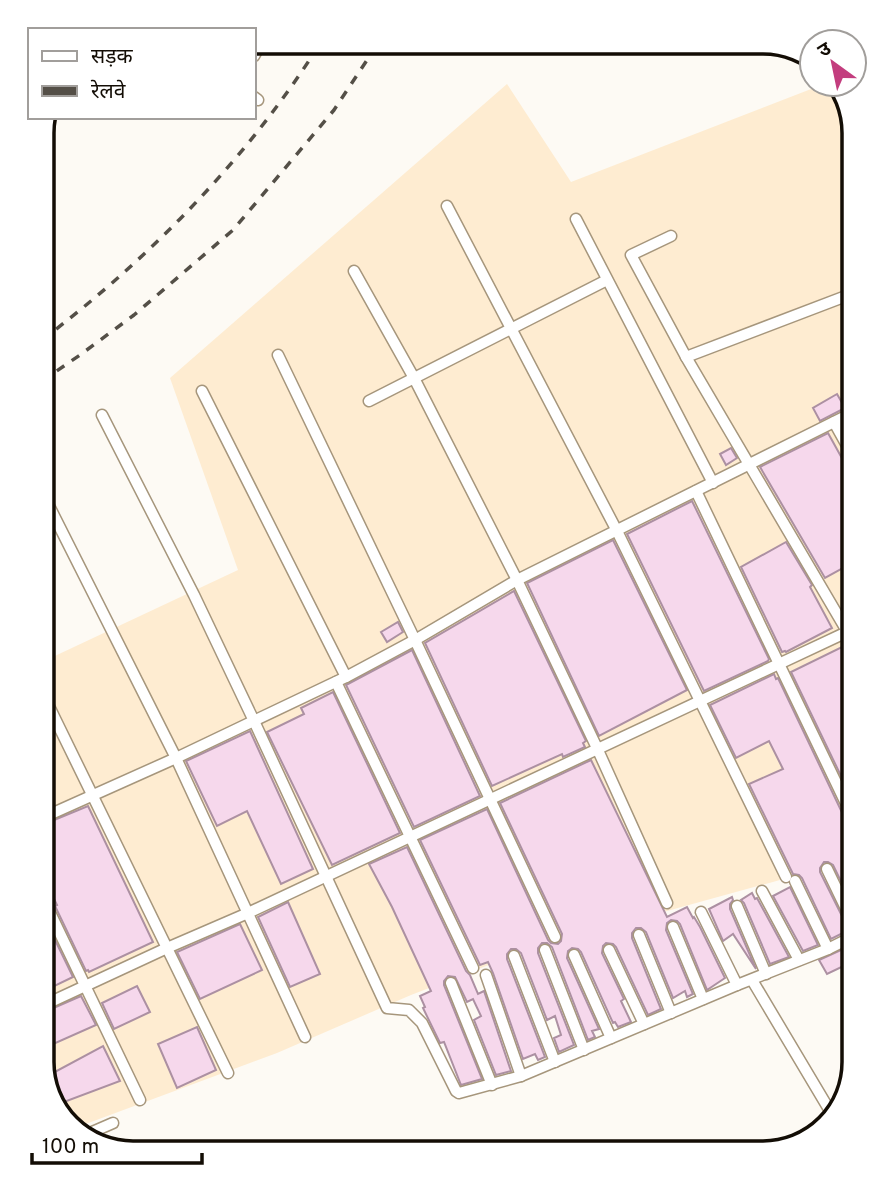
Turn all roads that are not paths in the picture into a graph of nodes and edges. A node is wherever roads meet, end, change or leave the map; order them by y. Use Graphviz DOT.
graph roads {
  1 [pos="447,206"];
  2 [pos="576,219"];
  3 [pos="671,236"];
  4 [pos="354,271"];
  5 [pos="607,280"];
  6 [pos="842,298"];
  7 [pos="511,329"];
  8 [pos="278,355"];
  9 [pos="686,357"];
  10 [pos="414,378"];
  11 [pos="202,391"];
  12 [pos="369,401"];
  13 [pos="102,415"];
  14 [pos="842,418"];
  15 [pos="834,422"];
  16 [pos="842,436"];
  17 [pos="749,465"];
  18 [pos="713,483"];
  19 [pos="696,491"];
  20 [pos="54,516"];
  21 [pos="617,531"];
  22 [pos="517,580"];
  23 [pos="842,623"];
  24 [pos="842,634"];
  25 [pos="415,640"];
  26 [pos="779,663"];
  27 [pos="341,679"];
  28 [pos="700,700"];
  29 [pos="54,716"];
  30 [pos="254,720"];
  31 [pos="597,748"];
  32 [pos="176,758"];
  33 [pos="92,794"];
  34 [pos="842,795"];
  35 [pos="490,799"];
  36 [pos="54,812"];
  37 [pos="410,836"];
  38 [pos="827,869"];
  39 [pos="326,876"];
  40 [pos="762,891"];
  41 [pos="842,900"];
  42 [pos="667,903"];
  43 [pos="737,906"];
  44 [pos="701,912"];
  45 [pos="248,913"];
  46 [pos="54,921"];
  47 [pos="673,927"];
  48 [pos="639,935"];
  49 [pos="555,937"];
  50 [pos="842,942"];
  51 [pos="167,948"];
  52 [pos="828,948"];
  53 [pos="544,950"];
  54 [pos="609,950"];
  55 [pos="574,955"];
  56 [pos="514,956"];
  57 [pos="799,960"];
  58 [pos="473,968"];
  59 [pos="766,974"];
  60 [pos="486,975"];
  61 [pos="752,979"];
  62 [pos="451,983"];
  63 [pos="737,985"];
  64 [pos="85,986"];
  65 [pos="703,999"];
  66 [pos="54,1000"];
  67 [pos="671,1013"];
  68 [pos="644,1024"];
  69 [pos="305,1037"];
  70 [pos="611,1038"];
  71 [pos="584,1050"];
  72 [pos="555,1062"];
  73 [pos="228,1073"];
  74 [pos="521,1076"];
  75 [pos="492,1085"];
  76 [pos="140,1100"];
  77 [pos="827,1107"];
  78 [pos="113,1123"];
  79 [pos="95,1131"];
  1 -- 7 [label="street"];
  2 -- 5 [label="street"];
  3 -- 9 [label="street"];
  4 -- 10 [label="street"];
  5 -- 7 [label="street"];
  5 -- 18 [label="street"];
  6 -- 9 [label="street"];
  7 -- 10 [label="street"];
  7 -- 21 [label="street"];
  8 -- 25 [label="street"];
  9 -- 17 [label="street"];
  10 -- 12 [label="street"];
  10 -- 22 [label="street"];
  11 -- 27 [label="street"];
  13 -- 30 [label="street"];
  14 -- 15 [label="street"];
  15 -- 16 [label="street"];
  15 -- 17 [label="street"];
  17 -- 18 [label="street"];
  17 -- 23 [label="street"];
  18 -- 19 [label="street"];
  19 -- 21 [label="street"];
  19 -- 26 [label="street"];
  20 -- 32 [label="street"];
  21 -- 22 [label="street"];
  21 -- 28 [label="street"];
  22 -- 25 [label="street"];
  22 -- 31 [label="street"];
  24 -- 26 [label="street"];
  25 -- 27 [label="street"];
  25 -- 35 [label="street"];
  26 -- 28 [label="street"];
  26 -- 34 [label="street"];
  27 -- 30 [label="street"];
  27 -- 37 [label="street"];
  28 -- 31 [label="street"];
  28 -- 52 [label="street"];
  29 -- 33 [label="street"];
  30 -- 32 [label="street"];
  30 -- 39 [label="street"];
  31 -- 35 [label="street"];
  31 -- 42 [label="street"];
  32 -- 33 [label="street"];
  32 -- 45 [label="street"];
  33 -- 36 [label="street"];
  33 -- 51 [label="street"];
  35 -- 37 [label="street"];
  35 -- 49 [label="street"];
  37 -- 39 [label="street"];
  37 -- 58 [label="street"];
  38 -- 41 [label="street"];
  39 -- 45 [label="street"];
  39 -- 75 [label="street"];
  40 -- 57 [label="street"];
  43 -- 59 [label="street"];
  44 -- 63 [label="street"];
  45 -- 51 [label="street"];
  45 -- 69 [label="street"];
  46 -- 64 [label="street"];
  47 -- 65 [label="street"];
  48 -- 67 [label="street"];
  50 -- 52 [label="street"];
  51 -- 64 [label="street"];
  51 -- 73 [label="street"];
  52 -- 57 [label="street"];
  53 -- 71 [label="street"];
  54 -- 68 [label="street"];
  55 -- 70 [label="street"];
  56 -- 72 [label="street"];
  57 -- 59 [label="street"];
  59 -- 61 [label="street"];
  60 -- 74 [label="street"];
  61 -- 63 [label="street"];
  61 -- 77 [label="street"];
  62 -- 75 [label="street"];
  63 -- 65 [label="street"];
  64 -- 66 [label="street"];
  64 -- 76 [label="street"];
  65 -- 67 [label="street"];
  67 -- 68 [label="street"];
  68 -- 70 [label="street"];
  70 -- 71 [label="street"];
  71 -- 72 [label="street"];
  72 -- 74 [label="street"];
  74 -- 75 [label="street"];
  78 -- 79 [label="street"];
}
